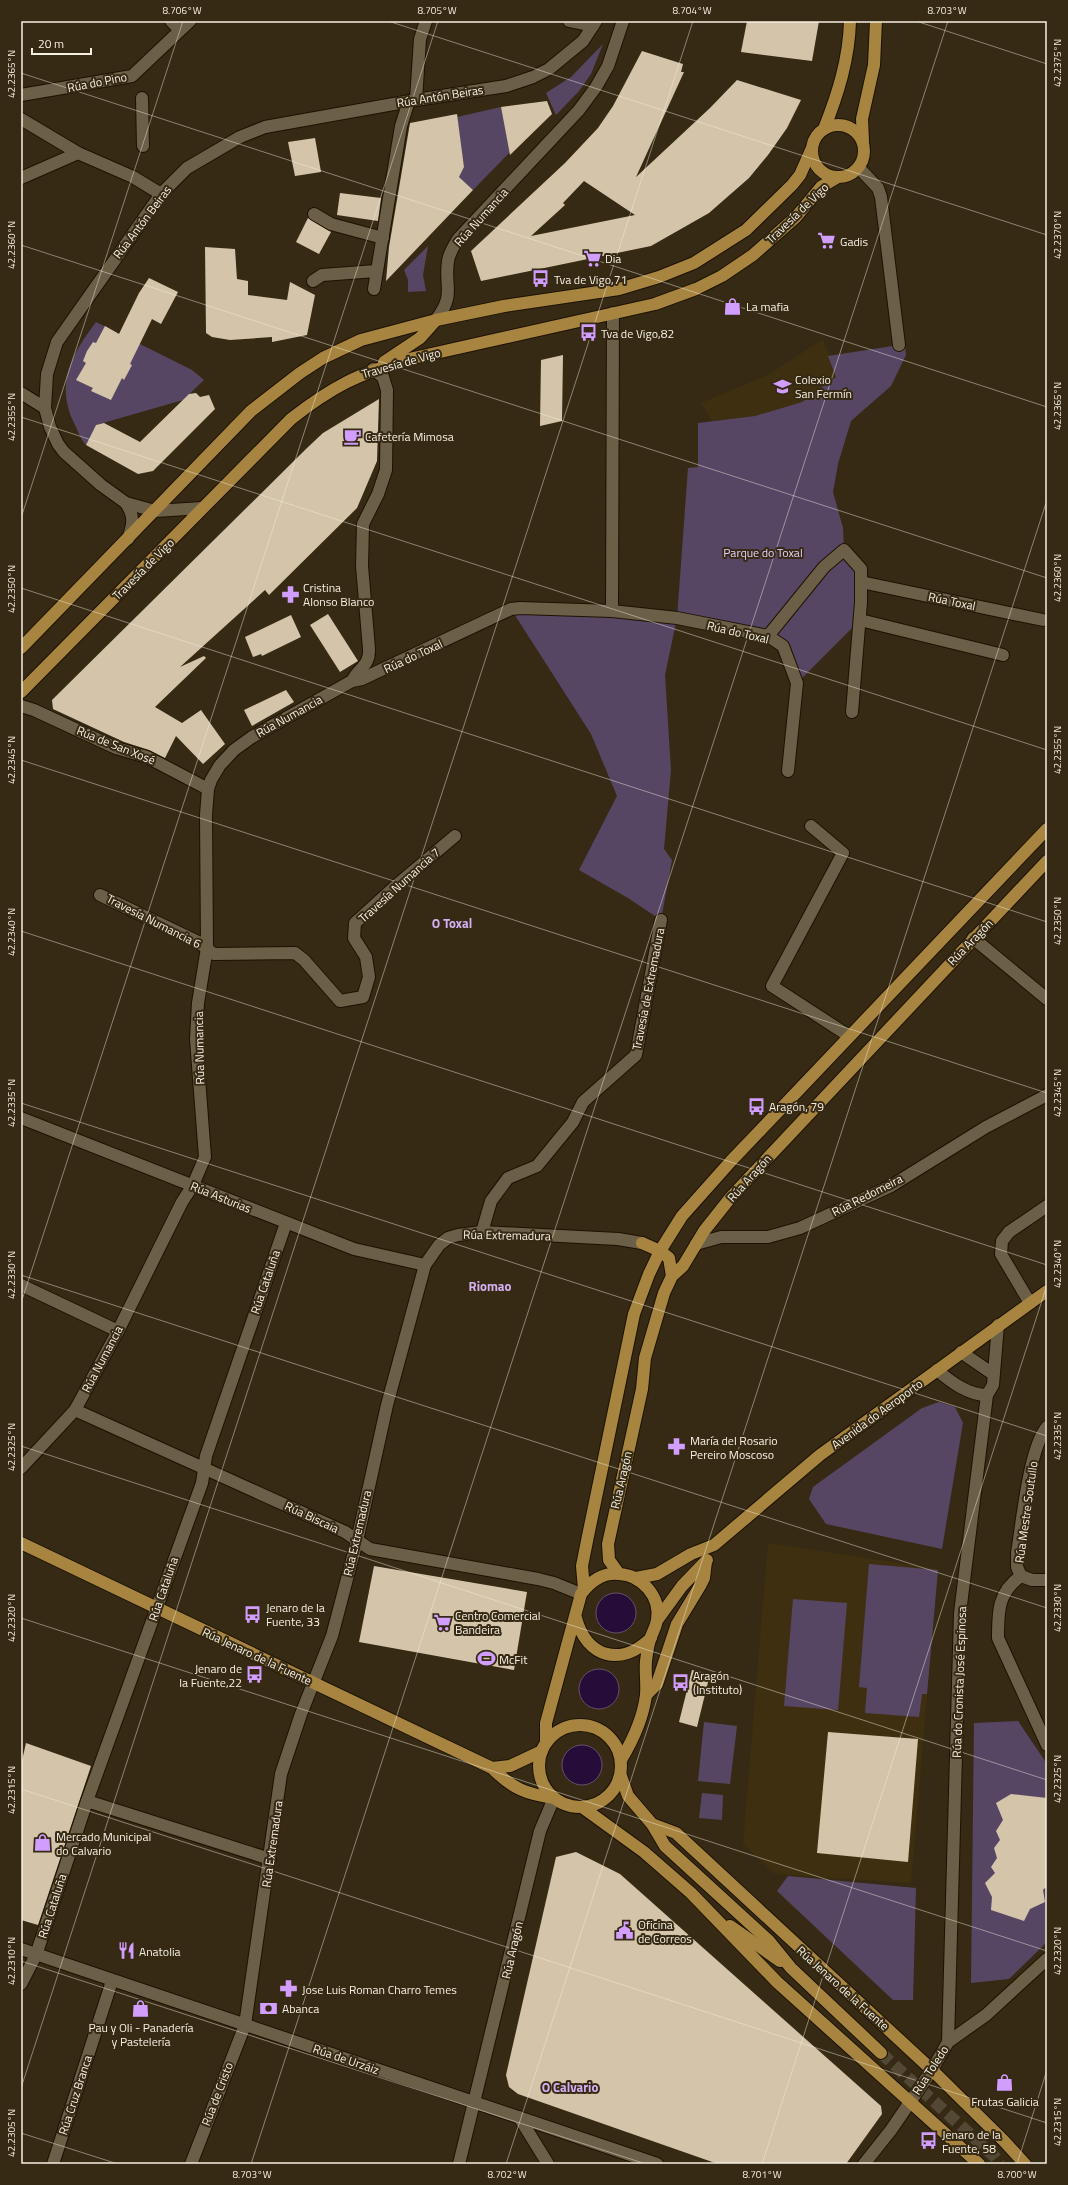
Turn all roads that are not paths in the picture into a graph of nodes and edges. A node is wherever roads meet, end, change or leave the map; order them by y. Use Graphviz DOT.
graph roads {
  1 [pos="171,21"];
  2 [pos="190,21"];
  3 [pos="426,21"];
  4 [pos="569,21"];
  5 [pos="622,21"];
  6 [pos="850,21"];
  7 [pos="876,21"];
  8 [pos="594,23"];
  9 [pos="180,30"];
  10 [pos="21,95"];
  11 [pos="142,98"];
  12 [pos="412,100"];
  13 [pos="21,119"];
  14 [pos="824,129"];
  15 [pos="862,141"];
  16 [pos="143,146"];
  17 [pos="812,148"];
  18 [pos="78,153"];
  19 [pos="859,168"];
  20 [pos="21,178"];
  21 [pos="836,178"];
  22 [pos="161,194"];
  23 [pos="314,214"];
  24 [pos="383,238"];
  25 [pos="376,272"];
  26 [pos="313,281"];
  27 [pos="374,288"];
  28 [pos="612,313"];
  29 [pos="436,320"];
  30 [pos="898,345"];
  31 [pos="373,369"];
  32 [pos="21,393"];
  33 [pos="45,408"];
  34 [pos="126,503"];
  35 [pos="202,508"];
  36 [pos="155,510"];
  37 [pos="128,540"];
  38 [pos="861,582"];
  39 [pos="612,611"];
  40 [pos="860,620"];
  41 [pos="1043,620"];
  42 [pos="768,636"];
  43 [pos="21,648"];
  44 [pos="1003,655"];
  45 [pos="352,681"];
  46 [pos="21,692"];
  47 [pos="21,706"];
  48 [pos="852,712"];
  49 [pos="788,771"];
  50 [pos="208,789"];
  51 [pos="811,826"];
  52 [pos="1047,829"];
  53 [pos="455,836"];
  54 [pos="1047,862"];
  55 [pos="100,895"];
  56 [pos="661,920"];
  57 [pos="973,938"];
  58 [pos="208,948"];
  59 [pos="1047,999"];
  60 [pos="849,1036"];
  61 [pos="1047,1095"];
  62 [pos="21,1118"];
  63 [pos="193,1185"];
  64 [pos="1047,1206"];
  65 [pos="286,1223"];
  66 [pos="482,1232"];
  67 [pos="642,1243"];
  68 [pos="696,1244"];
  69 [pos="660,1251"];
  70 [pos="425,1265"];
  71 [pos="672,1276"];
  72 [pos="21,1285"];
  73 [pos="1047,1291"];
  74 [pos="1030,1303"];
  75 [pos="998,1325"];
  76 [pos="118,1331"];
  77 [pos="961,1352"];
  78 [pos="936,1370"];
  79 [pos="993,1374"];
  80 [pos="987,1395"];
  81 [pos="75,1410"];
  82 [pos="1047,1427"];
  83 [pos="21,1468"];
  84 [pos="203,1468"];
  85 [pos="357,1541"];
  86 [pos="21,1543"];
  87 [pos="714,1545"];
  88 [pos="706,1562"];
  89 [pos="619,1574"];
  90 [pos="1021,1576"];
  91 [pos="636,1578"];
  92 [pos="1047,1580"];
  93 [pos="583,1592"];
  94 [pos="157,1609"];
  95 [pos="576,1618"];
  96 [pos="658,1619"];
  97 [pos="651,1638"];
  98 [pos="314,1682"];
  99 [pos="646,1695"];
  100 [pos="1047,1745"];
  101 [pos="544,1747"];
  102 [pos="621,1760"];
  103 [pos="492,1768"];
  104 [pos="621,1776"];
  105 [pos="554,1798"];
  106 [pos="87,1800"];
  107 [pos="582,1807"];
  108 [pos="652,1824"];
  109 [pos="270,1859"];
  110 [pos="711,1913"];
  111 [pos="21,1950"];
  112 [pos="36,1955"];
  113 [pos="1047,1959"];
  114 [pos="791,1968"];
  115 [pos="112,1981"];
  116 [pos="21,1984"];
  117 [pos="245,2025"];
  118 [pos="948,2042"];
  119 [pos="881,2053"];
  120 [pos="932,2070"];
  121 [pos="909,2101"];
  122 [pos="475,2103"];
  123 [pos="519,2117"];
  124 [pos="53,2164"];
  125 [pos="190,2164"];
  126 [pos="459,2164"];
  127 [pos="548,2164"];
  128 [pos="657,2164"];
  129 [pos="864,2164"];
  130 [pos="978,2164"];
  131 [pos="1026,2164"];
  1 -- 9 [label="street"];
  2 -- 9 [label="street, Rúa do Pino"];
  3 -- 12 [label="street"];
  4 -- 8 [label="street"];
  5 -- 29 [label="street, Rúa Numancia"];
  6 -- 14 [label="main road"];
  7 -- 15 [label="main road"];
  8 -- 12 [label="street, Rúa Antón Beiras"];
  9 -- 10 [label="street, Rúa do Pino"];
  11 -- 16 [label="street"];
  12 -- 22 [label="street, Rúa Antón Beiras"];
  12 -- 24 [label="street"];
  13 -- 18 [label="street"];
  14 -- 15 [label="main road"];
  14 -- 17 [label="main road"];
  15 -- 19 [label="main road"];
  17 -- 21 [label="main road"];
  17 -- 29 [label="main road, Travesía de Vigo"];
  18 -- 20 [label="street"];
  18 -- 22 [label="street"];
  19 -- 21 [label="main road"];
  19 -- 30 [label="street"];
  21 -- 28 [label="main road, Travesía de Vigo"];
  22 -- 33 [label="street, Rúa Antón Beiras"];
  23 -- 24 [label="street"];
  24 -- 25 [label="street"];
  25 -- 26 [label="street"];
  25 -- 27 [label="street"];
  28 -- 31 [label="main road, Travesía de Vigo"];
  28 -- 39 [label="street"];
  29 -- 31 [label="main road, Rúa Numancia"];
  29 -- 36 [label="main road, Travesía de Vigo"];
  31 -- 35 [label="main road, Travesía de Vigo"];
  31 -- 45 [label="street, Rúa Numancia"];
  32 -- 33 [label="street"];
  33 -- 34 [label="street, Rúa Antón Beiras"];
  34 -- 36 [label="street, Rúa Antón Beiras"];
  34 -- 37 [label="street"];
  35 -- 36 [label="street, Rúa Antón Beiras"];
  35 -- 46 [label="main road, Travesía de Vigo"];
  36 -- 37 [label="main road, Travesía de Vigo"];
  37 -- 43 [label="main road, Travesía de Vigo"];
  38 -- 40 [label="street"];
  38 -- 41 [label="street, Rúa Toxal"];
  38 -- 42 [label="street"];
  39 -- 42 [label="street, Rúa do Toxal"];
  39 -- 45 [label="street, Rúa do Toxal"];
  40 -- 44 [label="street"];
  40 -- 48 [label="street"];
  42 -- 49 [label="street, Rúa do Toxal"];
  45 -- 50 [label="street, Rúa Numancia"];
  47 -- 50 [label="street, Rúa de San Xosé"];
  50 -- 58 [label="street, Rúa Numancia"];
  51 -- 60 [label="street"];
  52 -- 60 [label="main road, Rúa Aragón"];
  53 -- 58 [label="street, Travesía Numancia 7"];
  54 -- 57 [label="main road, Rúa Aragón"];
  55 -- 58 [label="street, Travesía Numancia 6"];
  56 -- 66 [label="street, Travesía de Extremadura"];
  57 -- 59 [label="street"];
  57 -- 68 [label="main road, Rúa Aragón"];
  58 -- 63 [label="street, Rúa Numancia"];
  60 -- 69 [label="main road, Rúa Aragón"];
  61 -- 68 [label="street, Rúa Redomeira"];
  62 -- 63 [label="street, Rúa Asturias"];
  63 -- 65 [label="street, Rúa Asturias"];
  63 -- 76 [label="street, Rúa Numancia"];
  64 -- 74 [label="street"];
  65 -- 70 [label="street, Rúa Asturias"];
  65 -- 84 [label="street, Rúa Cataluña"];
  66 -- 67 [label="street, Rúa Extremadura"];
  66 -- 70 [label="street, Rúa Extremadura"];
  67 -- 69 [label="main road"];
  68 -- 71 [label="main road, Rúa Aragón"];
  69 -- 71 [label="main road"];
  69 -- 93 [label="main road, Rúa Aragón"];
  70 -- 85 [label="street, Rúa Extremadura"];
  71 -- 89 [label="main road, Rúa Aragón"];
  72 -- 76 [label="street"];
  73 -- 74 [label="main road, Avenida do Aeroporto"];
  74 -- 75 [label="main road, Avenida do Aeroporto"];
  75 -- 77 [label="main road, Avenida do Aeroporto"];
  75 -- 79 [label="street, Rúa do Cronista José Espinosa"];
  76 -- 81 [label="street, Rúa Numancia"];
  77 -- 78 [label="main road, Avenida do Aeroporto"];
  77 -- 79 [label="street"];
  78 -- 80 [label="street"];
  78 -- 87 [label="main road, Avenida do Aeroporto"];
  79 -- 80 [label="street, Rúa do Cronista José Espinosa"];
  80 -- 118 [label="street, Rúa do Cronista José Espinosa"];
  81 -- 83 [label="street, Rúa Numancia"];
  81 -- 84 [label="street, Rúa Biscaia"];
  82 -- 90 [label="street, Rúa Mestre Soutullo"];
  84 -- 85 [label="street, Rúa Biscaia"];
  84 -- 94 [label="street, Rúa Cataluña"];
  85 -- 93 [label="street, Rúa Biscaia"];
  85 -- 98 [label="street, Rúa Extremadura"];
  86 -- 94 [label="main road, Rúa Jenaro de la Fuente"];
  87 -- 88 [label="main road, Avenida do Aeroporto"];
  87 -- 91 [label="main road, Avenida do Aeroporto"];
  88 -- 96 [label="main road, Avenida do Aeroporto"];
  88 -- 99 [label="main road"];
  89 -- 91 [label="main road"];
  89 -- 93 [label="main road"];
  90 -- 92 [label="street"];
  90 -- 100 [label="street"];
  91 -- 96 [label="main road"];
  93 -- 95 [label="main road, Rúa Aragón"];
  94 -- 98 [label="main road, Rúa Jenaro de la Fuente"];
  94 -- 106 [label="street, Rúa Cataluña"];
  95 -- 97 [label="main road, Rúa Aragón"];
  95 -- 101 [label="main road, Rúa Aragón"];
  96 -- 97 [label="main road"];
  97 -- 99 [label="main road"];
  98 -- 103 [label="main road, Rúa Jenaro de la Fuente"];
  98 -- 109 [label="street, Rúa Extremadura"];
  99 -- 102 [label="main road"];
  101 -- 102 [label="main road"];
  101 -- 103 [label="main road"];
  101 -- 105 [label="main road, Rúa Aragón"];
  102 -- 104 [label="main road"];
  103 -- 105 [label="main road, Rúa Jenaro de la Fuente"];
  104 -- 107 [label="main road, Rúa Aragón"];
  104 -- 108 [label="main road, Rúa Jenaro de la Fuente"];
  105 -- 107 [label="main road, Rúa Aragón"];
  105 -- 122 [label="street, Rúa Aragón"];
  106 -- 109 [label="street"];
  106 -- 112 [label="street, Rúa Cataluña"];
  107 -- 110 [label="main road, Rúa Jenaro de la Fuente"];
  108 -- 114 [label="main road, Rúa Jenaro de la Fuente"];
  108 -- 120 [label="main road, Rúa Jenaro de la Fuente"];
  109 -- 117 [label="street, Rúa Extremadura"];
  110 -- 114 [label="main road, Rúa Jenaro de la Fuente"];
  110 -- 121 [label="main road, Rúa Jenaro de la Fuente"];
  111 -- 112 [label="street, Rúa de Urzáiz"];
  112 -- 115 [label="street, Rúa de Urzáiz"];
  112 -- 116 [label="street"];
  113 -- 118 [label="street, Rúa Toledo"];
  114 -- 119 [label="main road"];
  115 -- 117 [label="street, Rúa de Urzáiz"];
  115 -- 124 [label="street, Rúa Cruz Branca"];
  117 -- 122 [label="street, Rúa de Urzáiz"];
  117 -- 125 [label="street, Rúa de Cristo"];
  118 -- 120 [label="street, Rúa Toledo"];
  120 -- 121 [label="street, Rúa Toledo"];
  120 -- 131 [label="main road, Rúa Jenaro de la Fuente"];
  121 -- 129 [label="street, Rúa Toledo"];
  121 -- 130 [label="main road, Rúa Jenaro de la Fuente"];
  122 -- 123 [label="street, Rúa de Urzáiz"];
  122 -- 126 [label="street, Rúa Aragón"];
  123 -- 127 [label="street"];
  123 -- 128 [label="street, Rúa de Urzáiz"];
}
